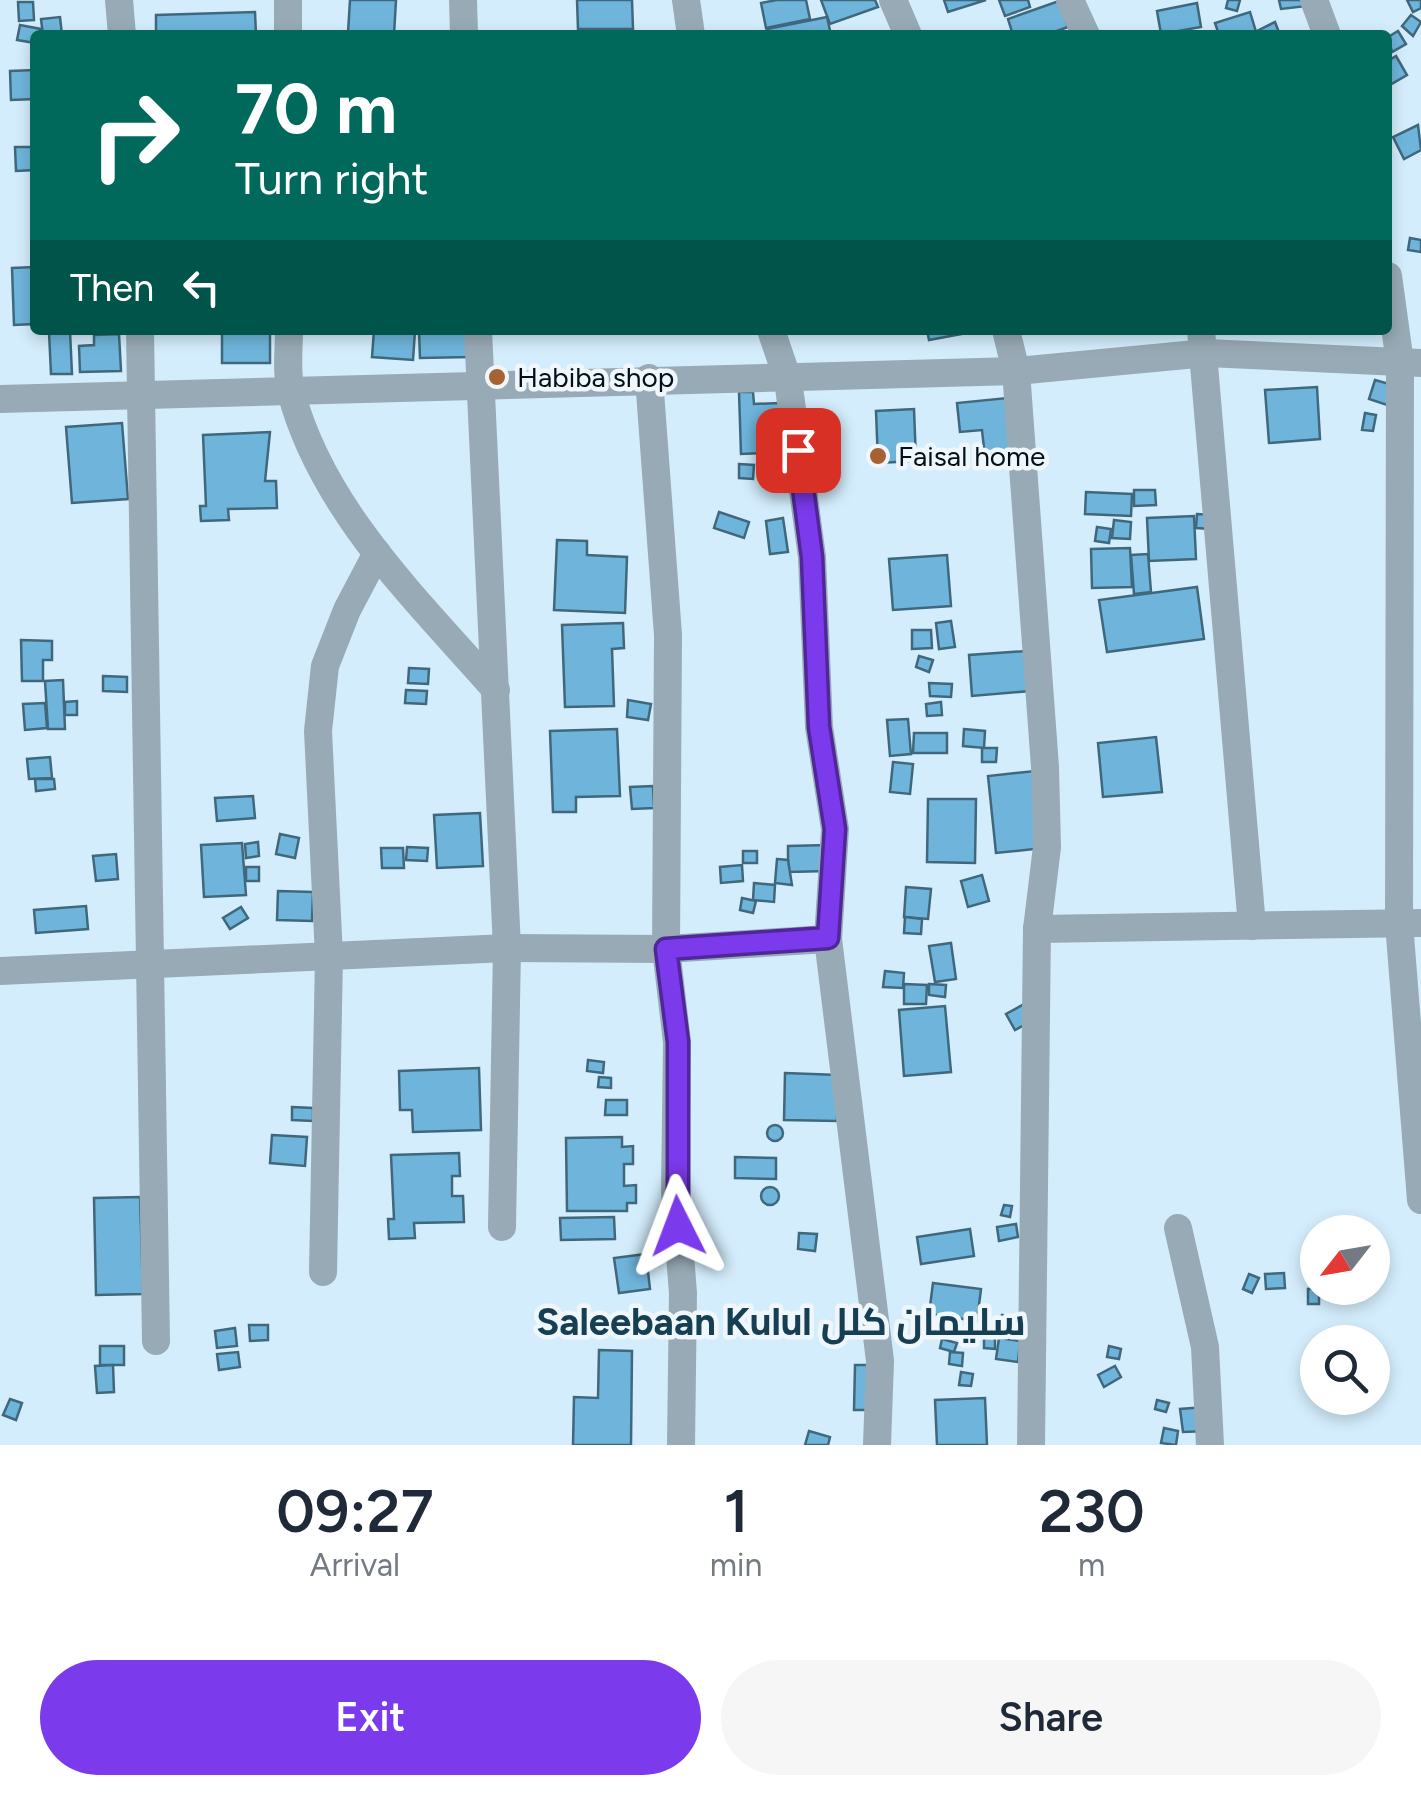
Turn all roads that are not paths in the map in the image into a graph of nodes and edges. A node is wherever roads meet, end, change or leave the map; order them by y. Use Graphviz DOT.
graph roads {
  1 [pos="120,0"];
  2 [pos="288,0"];
  3 [pos="463,0"];
  4 [pos="686,0"];
  5 [pos="892,0"];
  6 [pos="1070,0"];
  7 [pos="1314,0"];
  8 [pos="122,30"];
  9 [pos="288,30"];
  10 [pos="464,30"];
  11 [pos="690,30"];
  12 [pos="906,30"];
  13 [pos="1084,30"];
  14 [pos="1325,30"];
  15 [pos="1392,292"];
  16 [pos="140,335"];
  17 [pos="289,335"];
  18 [pos="478,335"];
  19 [pos="773,335"];
  20 [pos="1007,335"];
  21 [pos="1204,342"];
  22 [pos="1410,363"];
  23 [pos="1016,372"];
  24 [pos="650,378"];
  25 [pos="788,380"];
  26 [pos="481,382"];
  27 [pos="290,389"];
  28 [pos="144,392"];
  29 [pos="0,399"];
  30 [pos="377,553"];
  31 [pos="496,690"];
  32 [pos="1410,923"];
  33 [pos="1252,926"];
  34 [pos="1037,929"];
  35 [pos="828,938"];
  36 [pos="507,948"];
  37 [pos="666,949"];
  38 [pos="328,956"];
  39 [pos="151,966"];
  40 [pos="0,972"];
  41 [pos="1421,1200"];
  42 [pos="502,1227"];
  43 [pos="1178,1228"];
  44 [pos="323,1272"];
  45 [pos="156,1341"];
  46 [pos="680,1445"];
  47 [pos="877,1445"];
  48 [pos="1031,1445"];
  49 [pos="1210,1445"];
  1 -- 8 [label="street"];
  2 -- 9 [label="street"];
  3 -- 10 [label="street"];
  4 -- 11 [label="street"];
  5 -- 12 [label="street"];
  6 -- 13 [label="street"];
  7 -- 14 [label="street"];
  15 -- 22 [label="street"];
  16 -- 28 [label="street"];
  17 -- 27 [label="street"];
  18 -- 26 [label="street"];
  19 -- 25 [label="street"];
  20 -- 23 [label="street"];
  21 -- 22 [label="street"];
  21 -- 23 [label="street"];
  21 -- 33 [label="street"];
  22 -- 32 [label="street"];
  23 -- 25 [label="street"];
  23 -- 34 [label="street"];
  24 -- 25 [label="street"];
  24 -- 26 [label="street"];
  24 -- 37 [label="street"];
  25 -- 35 [label="street"];
  26 -- 27 [label="street"];
  26 -- 31 [label="street"];
  27 -- 28 [label="street"];
  27 -- 30 [label="street"];
  28 -- 29 [label="street"];
  28 -- 39 [label="street"];
  30 -- 31 [label="street"];
  30 -- 38 [label="street"];
  31 -- 36 [label="street"];
  32 -- 33 [label="street"];
  32 -- 41 [label="street"];
  33 -- 34 [label="street"];
  34 -- 48 [label="street"];
  35 -- 37 [label="street"];
  35 -- 47 [label="street"];
  36 -- 37 [label="street"];
  36 -- 38 [label="street"];
  36 -- 42 [label="street"];
  37 -- 46 [label="street"];
  38 -- 39 [label="street"];
  38 -- 44 [label="street"];
  39 -- 40 [label="street"];
  39 -- 45 [label="street"];
  43 -- 49 [label="street"];
}
